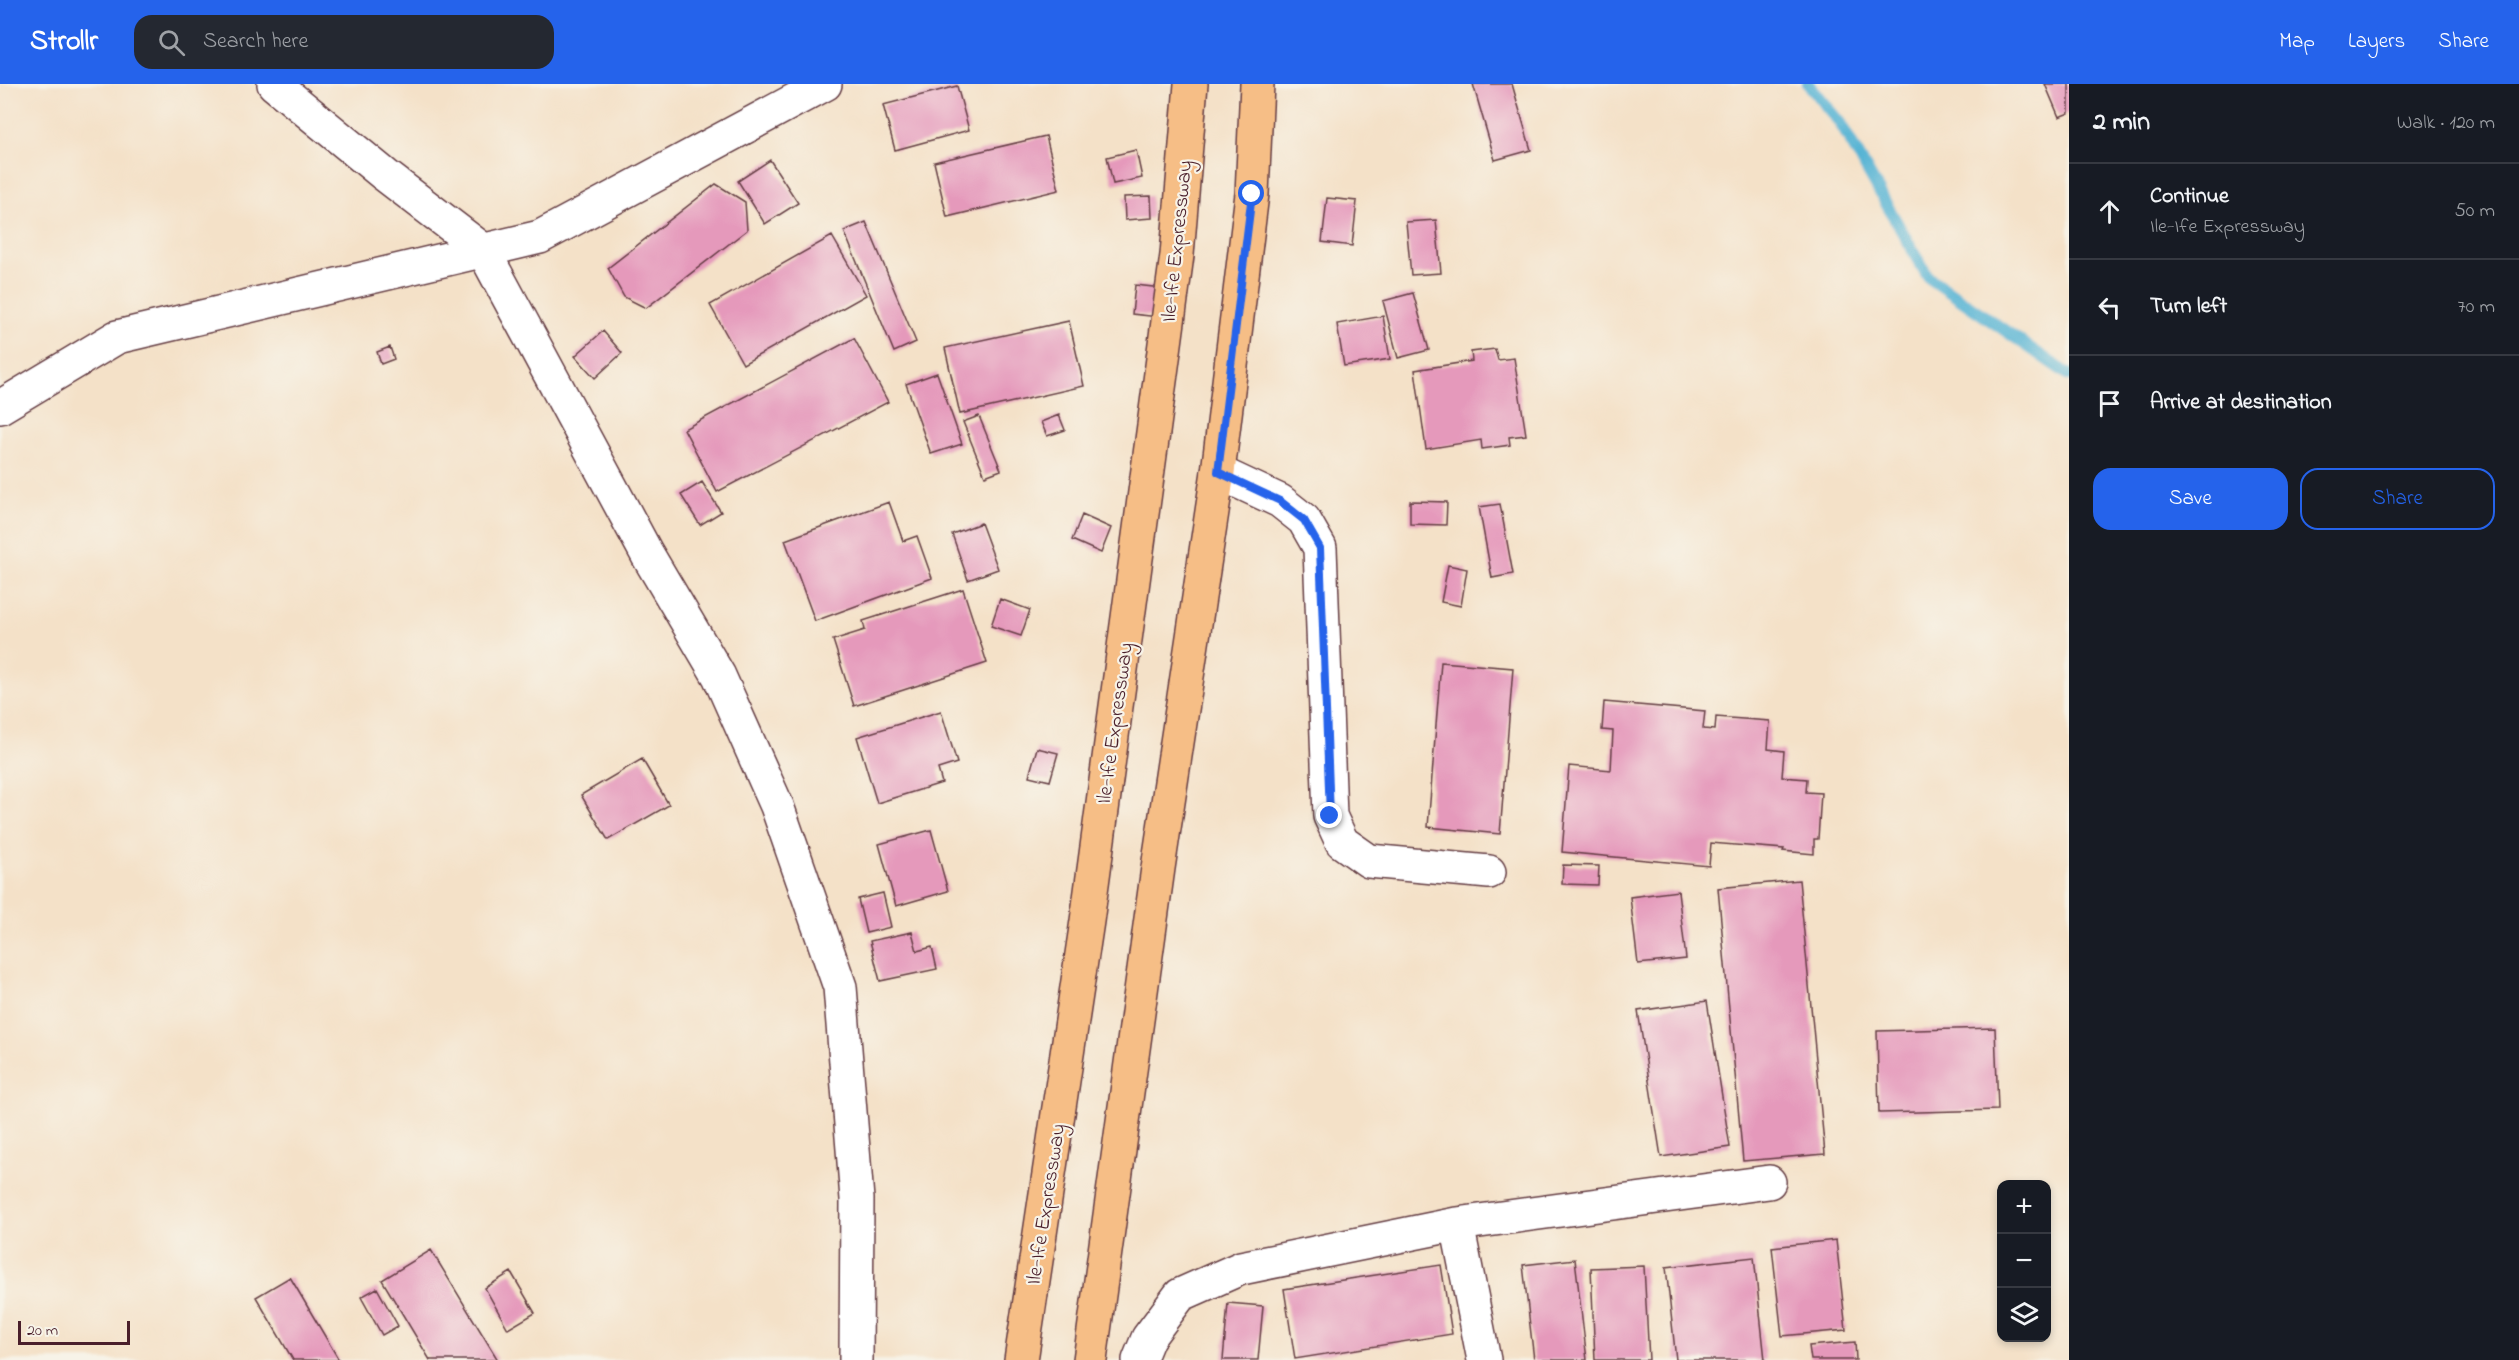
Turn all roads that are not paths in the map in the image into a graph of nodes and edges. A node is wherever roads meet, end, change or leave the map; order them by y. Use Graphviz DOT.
graph roads {
  1 [pos="274,84"];
  2 [pos="825,84"];
  3 [pos="1191,84"];
  4 [pos="1257,84"];
  5 [pos="483,250"];
  6 [pos="0,407"];
  7 [pos="1218,472"];
  8 [pos="1489,872"];
  9 [pos="1769,1182"];
  10 [pos="1457,1224"];
  11 [pos="856,1360"];
  12 [pos="1021,1360"];
  13 [pos="1090,1360"];
  14 [pos="1139,1360"];
  15 [pos="1484,1360"];
  1 -- 5 [label="street"];
  2 -- 5 [label="street"];
  3 -- 12 [label="main road, Ile-Ife Expressway"];
  4 -- 7 [label="main road"];
  5 -- 6 [label="street"];
  5 -- 11 [label="street"];
  7 -- 8 [label="street"];
  7 -- 13 [label="main road"];
  9 -- 10 [label="street"];
  10 -- 14 [label="street"];
  10 -- 15 [label="street"];
}
